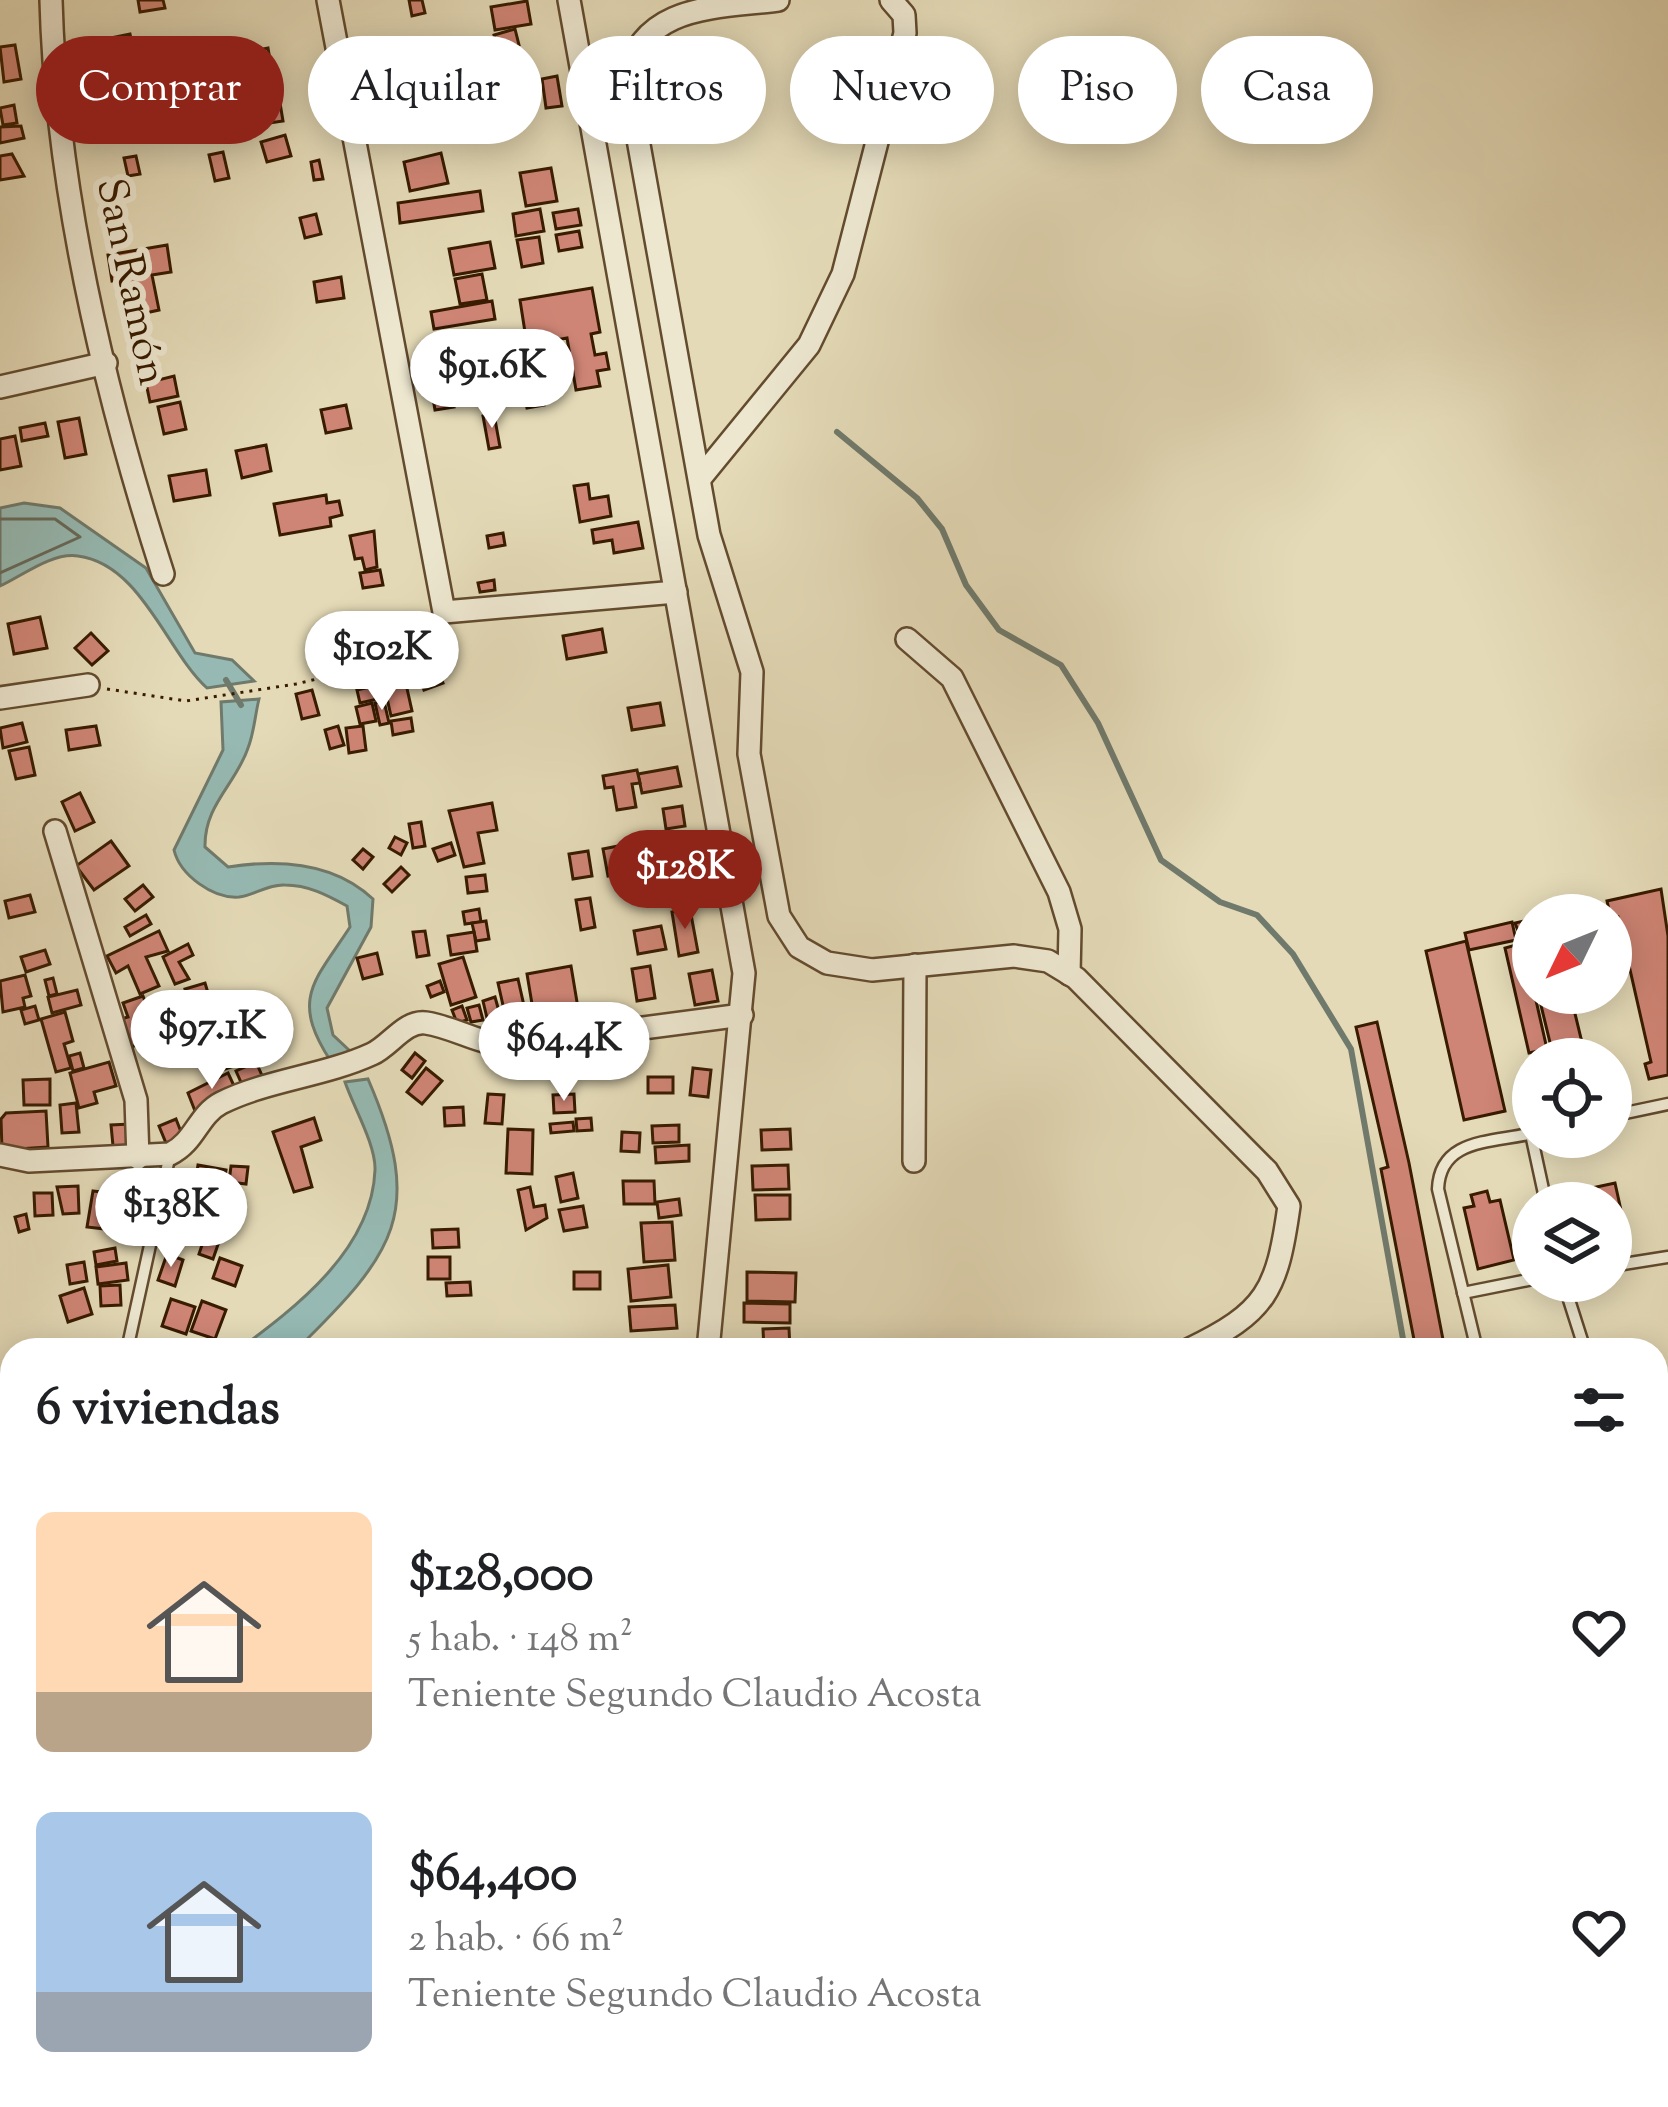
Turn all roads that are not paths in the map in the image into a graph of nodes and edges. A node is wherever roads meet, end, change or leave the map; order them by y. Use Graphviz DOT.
graph roads {
  1 [pos="51,0"];
  2 [pos="328,0"];
  3 [pos="569,0"];
  4 [pos="778,0"];
  5 [pos="891,0"];
  6 [pos="106,363"];
  7 [pos="0,387"];
  8 [pos="702,476"];
  9 [pos="709,535"];
  10 [pos="667,543"];
  11 [pos="163,574"];
  12 [pos="676,592"];
  13 [pos="907,639"];
  14 [pos="88,685"];
  15 [pos="0,698"];
  16 [pos="55,831"];
  17 [pos="915,965"];
  18 [pos="1069,974"];
  19 [pos="742,1015"];
  20 [pos="1668,1104"];
  21 [pos="1632,1112"];
  22 [pos="1512,1138"];
  23 [pos="170,1154"];
  24 [pos="0,1155"];
  25 [pos="138,1158"];
  26 [pos="914,1161"];
  27 [pos="1668,1257"];
  28 [pos="1632,1263"];
  29 [pos="1512,1284"];
  30 [pos="1463,1293"];
  31 [pos="1569,1302"];
  32 [pos="130,1338"];
  33 [pos="709,1338"];
  34 [pos="1213,1338"];
  35 [pos="1474,1338"];
  36 [pos="1580,1338"];
  1 -- 6 [label="street, San Ramón"];
  2 -- 12 [label="street"];
  3 -- 10 [label="street"];
  4 -- 8 [label="street"];
  5 -- 8 [label="street"];
  6 -- 7 [label="street"];
  6 -- 11 [label="street, San Ramón"];
  8 -- 9 [label="street"];
  9 -- 10 [label="street"];
  9 -- 17 [label="street"];
  10 -- 12 [label="street"];
  12 -- 19 [label="street"];
  13 -- 18 [label="street"];
  14 -- 15 [label="street"];
  16 -- 25 [label="street"];
  17 -- 18 [label="street"];
  17 -- 26 [label="street"];
  18 -- 34 [label="street"];
  19 -- 23 [label="street"];
  19 -- 33 [label="street"];
  20 -- 21 [label="lane"];
  22 -- 30 [label="lane"];
  23 -- 25 [label="street"];
  23 -- 32 [label="lane"];
  24 -- 25 [label="street"];
  27 -- 28 [label="lane"];
  29 -- 30 [label="lane"];
  30 -- 35 [label="lane"];
  31 -- 36 [label="lane"];
}
